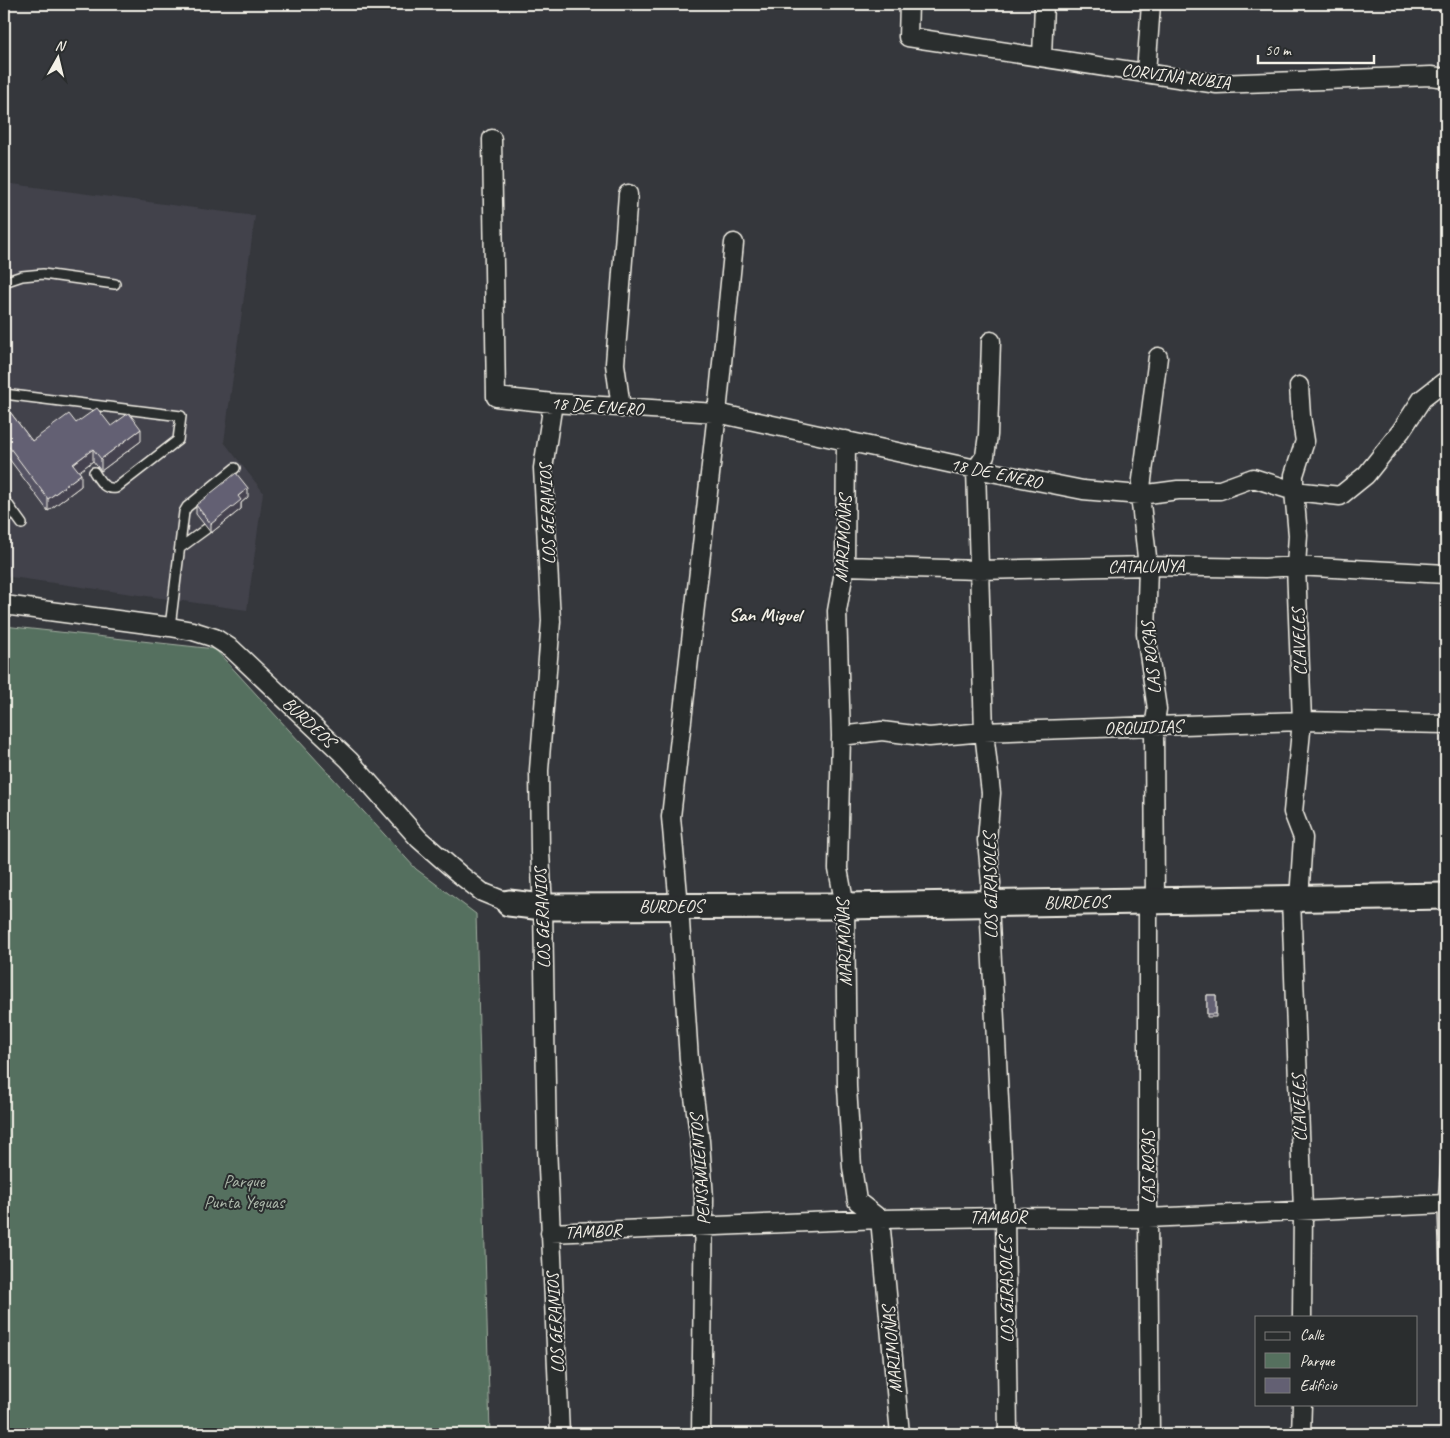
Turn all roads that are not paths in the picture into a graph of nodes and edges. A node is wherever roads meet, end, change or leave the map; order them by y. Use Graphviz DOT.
graph roads {
  1 [pos="909,4"];
  2 [pos="1044,4"];
  3 [pos="1150,4"];
  4 [pos="1042,57"];
  5 [pos="1146,73"];
  6 [pos="1446,78"];
  7 [pos="492,139"];
  8 [pos="628,194"];
  9 [pos="734,243"];
  10 [pos="4,282"];
  11 [pos="115,284"];
  12 [pos="991,341"];
  13 [pos="1158,357"];
  14 [pos="1300,386"];
  15 [pos="1446,386"];
  16 [pos="4,394"];
  17 [pos="553,403"];
  18 [pos="621,408"];
  19 [pos="717,414"];
  20 [pos="846,440"];
  21 [pos="235,468"];
  22 [pos="976,469"];
  23 [pos="94,472"];
  24 [pos="1294,491"];
  25 [pos="1140,495"];
  26 [pos="4,499"];
  27 [pos="22,524"];
  28 [pos="206,529"];
  29 [pos="180,548"];
  30 [pos="845,566"];
  31 [pos="1148,566"];
  32 [pos="1296,566"];
  33 [pos="979,570"];
  34 [pos="1446,574"];
  35 [pos="4,605"];
  36 [pos="170,627"];
  37 [pos="1302,721"];
  38 [pos="1446,724"];
  39 [pos="1154,727"];
  40 [pos="984,732"];
  41 [pos="841,736"];
  42 [pos="1446,896"];
  43 [pos="1295,899"];
  44 [pos="1151,901"];
  45 [pos="508,903"];
  46 [pos="989,903"];
  47 [pos="678,906"];
  48 [pos="845,906"];
  49 [pos="543,907"];
  50 [pos="1446,1162"];
  51 [pos="1444,1204"];
  52 [pos="1303,1210"];
  53 [pos="1004,1217"];
  54 [pos="1148,1218"];
  55 [pos="880,1219"];
  56 [pos="705,1226"];
  57 [pos="550,1233"];
  58 [pos="1446,1301"];
  59 [pos="1302,1316"];
  60 [pos="1302,1406"];
  61 [pos="560,1434"];
  62 [pos="701,1434"];
  63 [pos="900,1434"];
  64 [pos="1008,1434"];
  65 [pos="1150,1434"];
  66 [pos="1301,1434"];
  1 -- 4 [label="street, CORVINA RUBIA"];
  2 -- 4 [label="street"];
  3 -- 5 [label="street"];
  4 -- 5 [label="street, CORVINA RUBIA"];
  5 -- 6 [label="street, CORVINA RUBIA"];
  7 -- 17 [label="street, 18 DE ENERO"];
  8 -- 18 [label="street"];
  9 -- 19 [label="street, PENSAMIENTOS"];
  10 -- 11 [label="lane"];
  12 -- 22 [label="street, LOS GIRASOLES"];
  13 -- 25 [label="street, LAS ROSAS"];
  14 -- 24 [label="street, CLAVELES"];
  15 -- 24 [label="street, 18 DE ENERO"];
  16 -- 23 [label="lane"];
  17 -- 18 [label="street, 18 DE ENERO"];
  17 -- 49 [label="street, LOS GERANIOS"];
  18 -- 19 [label="street, 18 DE ENERO"];
  19 -- 20 [label="street, 18 DE ENERO"];
  19 -- 47 [label="street, PENSAMIENTOS"];
  20 -- 22 [label="street, 18 DE ENERO"];
  20 -- 30 [label="street, MARIMOÑAS"];
  21 -- 29 [label="lane"];
  22 -- 25 [label="street, 18 DE ENERO"];
  22 -- 33 [label="street, LOS GIRASOLES"];
  24 -- 25 [label="street, 18 DE ENERO"];
  24 -- 32 [label="street, CLAVELES"];
  25 -- 31 [label="street, LAS ROSAS"];
  26 -- 27 [label="lane"];
  28 -- 29 [label="lane"];
  29 -- 36 [label="lane"];
  30 -- 33 [label="street, CATALUNYA"];
  30 -- 41 [label="street, MARIMOÑAS"];
  31 -- 32 [label="street, CATALUNYA"];
  31 -- 33 [label="street, CATALUNYA"];
  31 -- 39 [label="street, LAS ROSAS"];
  32 -- 34 [label="street, CATALUNYA"];
  32 -- 37 [label="street, CLAVELES"];
  33 -- 40 [label="street, LOS GIRASOLES"];
  35 -- 36 [label="street, BURDEOS"];
  36 -- 45 [label="street, BURDEOS"];
  37 -- 38 [label="street, ORQUIDIAS"];
  37 -- 39 [label="street, ORQUIDIAS"];
  37 -- 43 [label="street, CLAVELES"];
  39 -- 40 [label="street, ORQUIDIAS"];
  39 -- 44 [label="street, LAS ROSAS"];
  40 -- 41 [label="street, ORQUIDIAS"];
  40 -- 46 [label="street, LOS GIRASOLES"];
  41 -- 48 [label="street, MARIMOÑAS"];
  42 -- 43 [label="street, BURDEOS"];
  43 -- 44 [label="street, BURDEOS"];
  43 -- 52 [label="street, CLAVELES"];
  44 -- 46 [label="street, BURDEOS"];
  44 -- 54 [label="street, LAS ROSAS"];
  45 -- 49 [label="street, BURDEOS"];
  46 -- 48 [label="street, BURDEOS"];
  46 -- 53 [label="street, LOS GIRASOLES"];
  47 -- 48 [label="street, BURDEOS"];
  47 -- 49 [label="street, BURDEOS"];
  47 -- 56 [label="street, PENSAMIENTOS"];
  48 -- 55 [label="street, MARIMOÑAS"];
  49 -- 57 [label="street, LOS GERANIOS"];
  50 -- 51 [label="lane"];
  51 -- 52 [label="street, TAMBOR"];
  51 -- 58 [label="lane"];
  52 -- 54 [label="street, TAMBOR"];
  52 -- 59 [label="street, CLAVELES"];
  53 -- 54 [label="street, TAMBOR"];
  53 -- 55 [label="street, TAMBOR"];
  53 -- 64 [label="street, LOS GIRASOLES"];
  54 -- 65 [label="street, LAS ROSAS"];
  55 -- 56 [label="street, TAMBOR"];
  55 -- 63 [label="street, MARIMOÑAS"];
  56 -- 57 [label="street, TAMBOR"];
  56 -- 62 [label="street, PENSAMIENTOS"];
  57 -- 61 [label="street, LOS GERANIOS"];
  60 -- 66 [label="street"];
}
